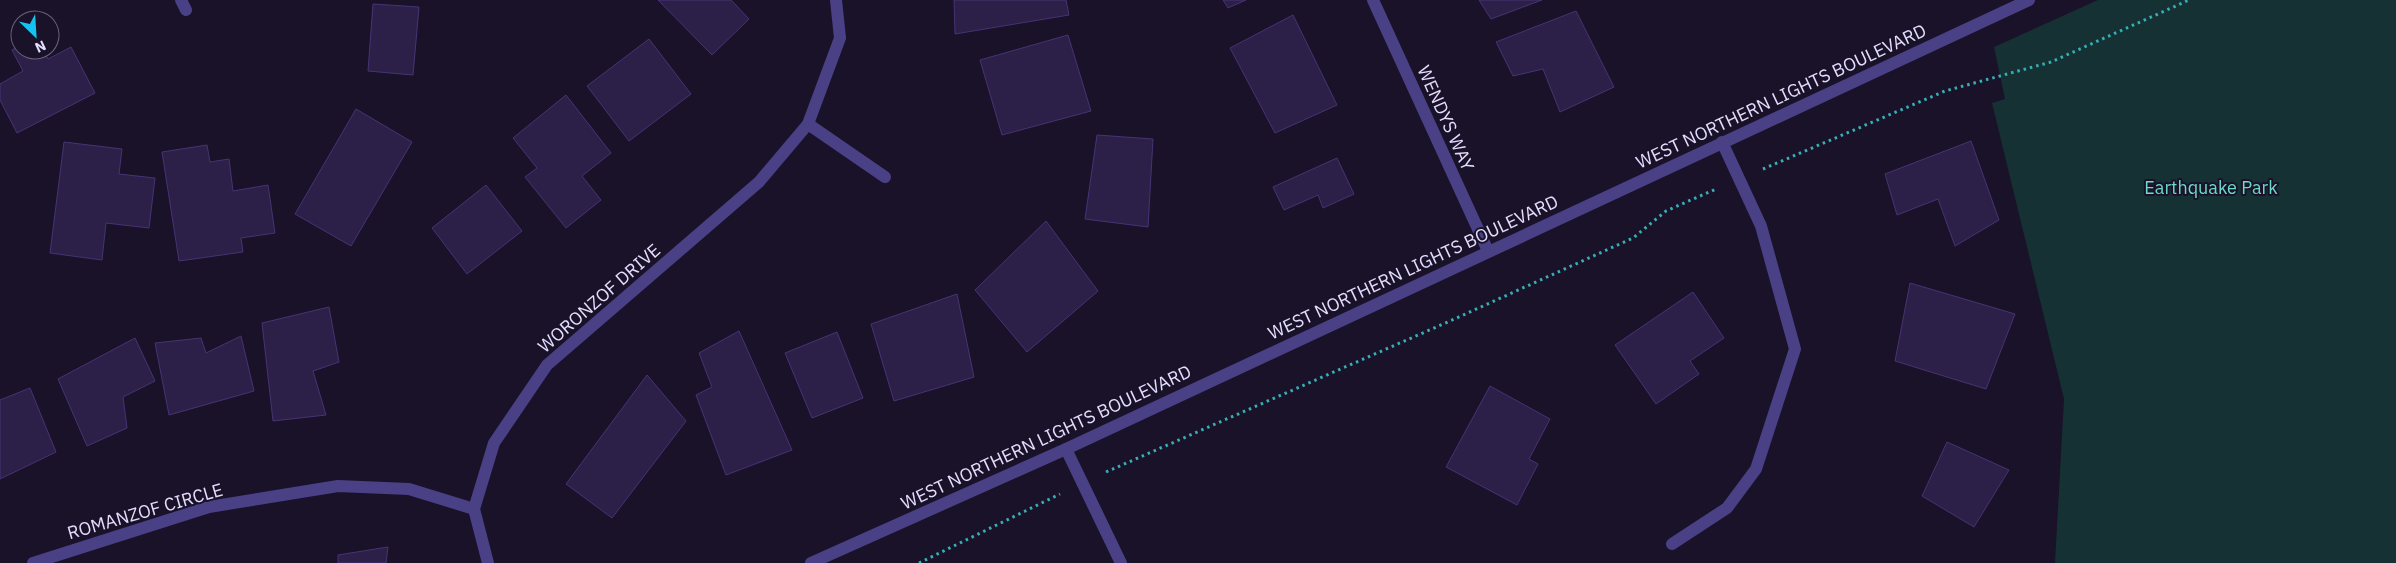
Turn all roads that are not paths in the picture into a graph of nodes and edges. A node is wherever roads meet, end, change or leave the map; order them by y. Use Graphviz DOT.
graph roads {
  1 [pos="836,0"];
  2 [pos="1373,0"];
  3 [pos="2029,0"];
  4 [pos="808,124"];
  5 [pos="1722,142"];
  6 [pos="885,177"];
  7 [pos="1488,251"];
  8 [pos="1066,449"];
  9 [pos="474,509"];
  10 [pos="1672,544"];
  11 [pos="33,563"];
  12 [pos="488,563"];
  13 [pos="812,563"];
  14 [pos="1121,563"];
  1 -- 4 [label="street, WORONZOF DRIVE"];
  2 -- 7 [label="street, WENDYS WAY"];
  3 -- 5 [label="street, WEST NORTHERN LIGHTS BOULEVARD"];
  4 -- 6 [label="street"];
  4 -- 9 [label="street, WORONZOF DRIVE"];
  5 -- 7 [label="street, WEST NORTHERN LIGHTS BOULEVARD"];
  5 -- 10 [label="street"];
  7 -- 8 [label="street, WEST NORTHERN LIGHTS BOULEVARD"];
  8 -- 13 [label="street, WEST NORTHERN LIGHTS BOULEVARD"];
  8 -- 14 [label="street"];
  9 -- 11 [label="street, ROMANZOF CIRCLE"];
  9 -- 12 [label="street"];
}
